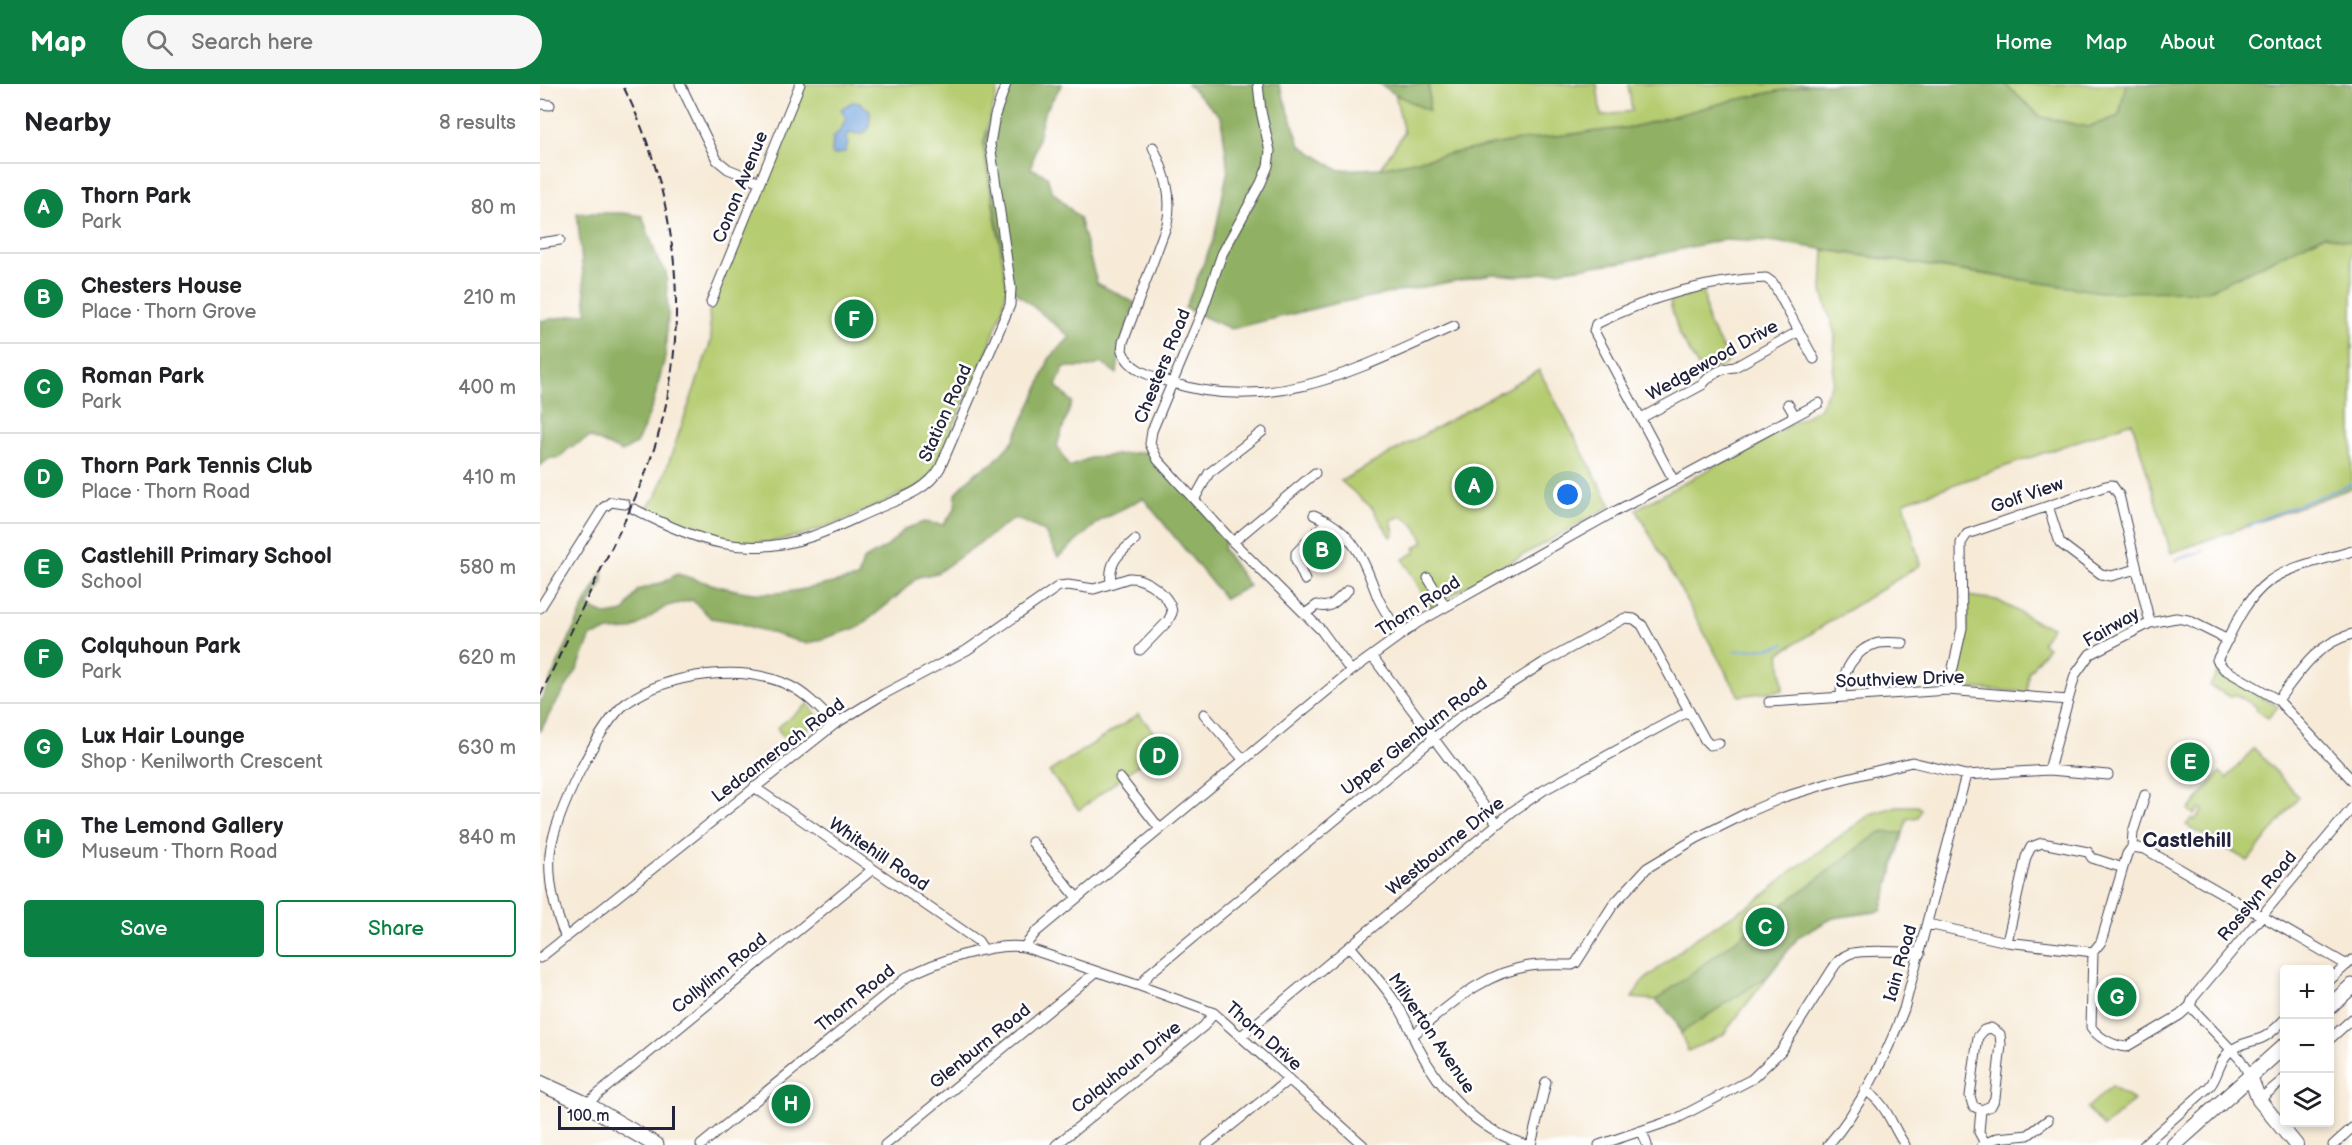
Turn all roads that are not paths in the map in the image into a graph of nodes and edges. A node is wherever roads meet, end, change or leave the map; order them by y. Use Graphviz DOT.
graph roads {
  1 [pos="680,84"];
  2 [pos="800,84"];
  3 [pos="1006,84"];
  4 [pos="1258,84"];
  5 [pos="1153,147"];
  6 [pos="759,182"];
  7 [pos="560,240"];
  8 [pos="540,243"];
  9 [pos="711,302"];
  10 [pos="1454,326"];
  11 [pos="1799,331"];
  12 [pos="1814,359"];
  13 [pos="1172,383"];
  14 [pos="1819,403"];
  15 [pos="1788,404"];
  16 [pos="1795,416"];
  17 [pos="1641,418"];
  18 [pos="1262,432"];
  19 [pos="1315,474"];
  20 [pos="1674,481"];
  21 [pos="1195,498"];
  22 [pos="2048,506"];
  23 [pos="1314,515"];
  24 [pos="1327,521"];
  25 [pos="1135,540"];
  26 [pos="1233,542"];
  27 [pos="2352,551"];
  28 [pos="2137,569"];
  29 [pos="1428,578"];
  30 [pos="1305,580"];
  31 [pos="1111,583"];
  32 [pos="1348,590"];
  33 [pos="1445,606"];
  34 [pos="540,608"];
  35 [pos="1305,614"];
  36 [pos="2150,623"];
  37 [pos="2352,634"];
  38 [pos="1401,635"];
  39 [pos="2228,640"];
  40 [pos="1903,643"];
  41 [pos="1140,650"];
  42 [pos="1372,656"];
  43 [pos="1351,671"];
  44 [pos="1948,690"];
  45 [pos="1841,697"];
  46 [pos="2068,700"];
  47 [pos="2278,700"];
  48 [pos="1769,702"];
  49 [pos="1689,711"];
  50 [pos="1204,714"];
  51 [pos="835,724"];
  52 [pos="1432,738"];
  53 [pos="1719,743"];
  54 [pos="1244,759"];
  55 [pos="2049,770"];
  56 [pos="1966,775"];
  57 [pos="2108,775"];
  58 [pos="1120,778"];
  59 [pos="2352,780"];
  60 [pos="753,788"];
  61 [pos="2145,795"];
  62 [pos="2352,808"];
  63 [pos="1497,823"];
  64 [pos="1160,829"];
  65 [pos="1032,842"];
  66 [pos="2132,846"];
  67 [pos="2117,866"];
  68 [pos="873,869"];
  69 [pos="1077,898"];
  70 [pos="2261,916"];
  71 [pos="1928,924"];
  72 [pos="566,938"];
  73 [pos="2007,942"];
  74 [pos="1350,946"];
  75 [pos="1024,947"];
  76 [pos="984,950"];
  77 [pos="2093,952"];
  78 [pos="1920,954"];
  79 [pos="540,958"];
  80 [pos="2349,963"];
  81 [pos="1096,972"];
  82 [pos="2334,976"];
  83 [pos="1140,986"];
  84 [pos="2352,986"];
  85 [pos="2334,1002"];
  86 [pos="2190,1006"];
  87 [pos="1214,1014"];
  88 [pos="2352,1019"];
  89 [pos="2280,1023"];
  90 [pos="1413,1035"];
  91 [pos="2334,1035"];
  92 [pos="1241,1036"];
  93 [pos="2280,1050"];
  94 [pos="2232,1051"];
  95 [pos="2250,1076"];
  96 [pos="1289,1079"];
  97 [pos="1546,1082"];
  98 [pos="2280,1082"];
  99 [pos="540,1083"];
  100 [pos="1865,1090"];
  101 [pos="2259,1100"];
  102 [pos="586,1104"];
  103 [pos="1981,1110"];
  104 [pos="2048,1120"];
  105 [pos="2352,1128"];
  106 [pos="1642,1131"];
  107 [pos="1355,1137"];
  108 [pos="1983,1144"];
  109 [pos="656,1145"];
  110 [pos="701,1145"];
  111 [pos="885,1145"];
  112 [pos="1056,1145"];
  113 [pos="1207,1145"];
  114 [pos="1345,1145"];
  115 [pos="1363,1145"];
  116 [pos="1529,1145"];
  117 [pos="1599,1145"];
  118 [pos="1647,1145"];
  119 [pos="1828,1145"];
  120 [pos="1905,1145"];
  121 [pos="2145,1145"];
  122 [pos="2174,1145"];
  123 [pos="2296,1145"];
  124 [pos="2333,1145"];
  1 -- 6 [label="street"];
  2 -- 6 [label="street, Conon Avenue"];
  3 -- 34 [label="street, Station Road"];
  4 -- 13 [label="street, Chesters Road"];
  5 -- 13 [label="street"];
  6 -- 9 [label="street, Conon Avenue"];
  7 -- 8 [label="street"];
  10 -- 13 [label="street"];
  11 -- 12 [label="street, Wedgewood Drive"];
  11 -- 17 [label="street, Wedgewood Drive"];
  11 -- 17 [label="street, Wedgewood Drive"];
  13 -- 21 [label="street, Chesters Road"];
  14 -- 16 [label="street, Thorn Road"];
  15 -- 16 [label="street"];
  16 -- 20 [label="street, Thorn Road"];
  17 -- 20 [label="street, Wedgewood Drive"];
  18 -- 21 [label="street"];
  19 -- 26 [label="street"];
  20 -- 33 [label="street, Thorn Road"];
  21 -- 26 [label="street, Chesters Road"];
  22 -- 28 [label="street"];
  22 -- 28 [label="street, Golf View"];
  22 -- 44 [label="street, Golf View"];
  23 -- 24 [label="street"];
  24 -- 30 [label="street"];
  24 -- 38 [label="street"];
  25 -- 31 [label="street"];
  26 -- 35 [label="street, Chesters Road"];
  27 -- 39 [label="street"];
  28 -- 36 [label="street, Golf View"];
  29 -- 33 [label="street"];
  31 -- 41 [label="street"];
  31 -- 51 [label="street, Ledcameroch Road"];
  32 -- 35 [label="street"];
  33 -- 38 [label="street, Thorn Road"];
  35 -- 43 [label="street, Chesters Road"];
  36 -- 39 [label="street, Fairway"];
  36 -- 46 [label="street, Fairway"];
  37 -- 47 [label="street"];
  38 -- 42 [label="street, Thorn Road"];
  39 -- 47 [label="street"];
  40 -- 45 [label="street"];
  42 -- 43 [label="street, Thorn Road"];
  42 -- 52 [label="street"];
  43 -- 54 [label="street, Thorn Road"];
  44 -- 45 [label="street, Southview Drive"];
  44 -- 46 [label="street, Southview Drive"];
  45 -- 48 [label="street, Southview Drive"];
  46 -- 55 [label="street, Fairway"];
  47 -- 59 [label="street"];
  49 -- 52 [label="street, Upper Glenburn Road"];
  49 -- 53 [label="street, Upper Glenburn Road"];
  49 -- 63 [label="street, Westbourne Drive"];
  50 -- 54 [label="street"];
  51 -- 60 [label="street, Ledcameroch Road"];
  51 -- 72 [label="street"];
  52 -- 63 [label="street"];
  52 -- 83 [label="street, Upper Glenburn Road"];
  54 -- 64 [label="street, Thorn Road"];
  55 -- 56 [label="street"];
  55 -- 57 [label="street"];
  56 -- 71 [label="street, Iain Road"];
  56 -- 90 [label="street"];
  58 -- 64 [label="street"];
  60 -- 68 [label="street, Whitehill Road"];
  60 -- 72 [label="street, Ledcameroch Road"];
  61 -- 66 [label="street"];
  62 -- 70 [label="street, Rosslyn Road"];
  63 -- 74 [label="street, Westbourne Drive"];
  64 -- 69 [label="street, Thorn Road"];
  65 -- 69 [label="street"];
  66 -- 70 [label="street"];
  66 -- 77 [label="street"];
  67 -- 73 [label="street"];
  68 -- 76 [label="street, Whitehill Road"];
  68 -- 102 [label="street, Collylinn Road"];
  69 -- 75 [label="street, Thorn Road"];
  70 -- 80 [label="street"];
  70 -- 86 [label="street, Rosslyn Road"];
  71 -- 73 [label="street"];
  71 -- 78 [label="street, Iain Road"];
  72 -- 79 [label="street, Ledcameroch Road"];
  73 -- 77 [label="street"];
  74 -- 90 [label="street, Milverton Avenue"];
  74 -- 92 [label="street, Westbourne Drive"];
  75 -- 76 [label="street, Thorn Road"];
  75 -- 81 [label="street, Thorn Drive"];
  76 -- 110 [label="street, Thorn Road"];
  77 -- 86 [label="street, Rosslyn Road"];
  78 -- 100 [label="street, Iain Road"];
  78 -- 106 [label="street"];
  80 -- 82 [label="street"];
  81 -- 83 [label="street, Thorn Drive"];
  81 -- 111 [label="street, Glenburn Road"];
  83 -- 87 [label="street, Thorn Drive"];
  84 -- 85 [label="main road"];
  86 -- 94 [label="street"];
  87 -- 92 [label="street, Thorn Drive"];
  87 -- 112 [label="street, Colquhoun Drive"];
  88 -- 91 [label="street"];
  89 -- 94 [label="street"];
  90 -- 116 [label="street, Milverton Avenue"];
  92 -- 96 [label="street, Thorn Drive"];
  93 -- 95 [label="main road"];
  94 -- 95 [label="street"];
  94 -- 121 [label="street"];
  95 -- 101 [label="street"];
  95 -- 122 [label="main road"];
  96 -- 107 [label="street, Thorn Drive"];
  96 -- 113 [label="street"];
  97 -- 116 [label="street, Milverton Avenue"];
  98 -- 101 [label="street"];
  99 -- 102 [label="main road"];
  100 -- 119 [label="street, Iain Road"];
  100 -- 120 [label="street"];
  101 -- 123 [label="street"];
  102 -- 109 [label="main road"];
  103 -- 103 [label="street"];
  103 -- 108 [label="street"];
  104 -- 108 [label="street"];
  105 -- 124 [label="street"];
  106 -- 117 [label="street"];
  106 -- 118 [label="street"];
  107 -- 114 [label="street"];
  107 -- 115 [label="street, Thorn Drive"];
}
